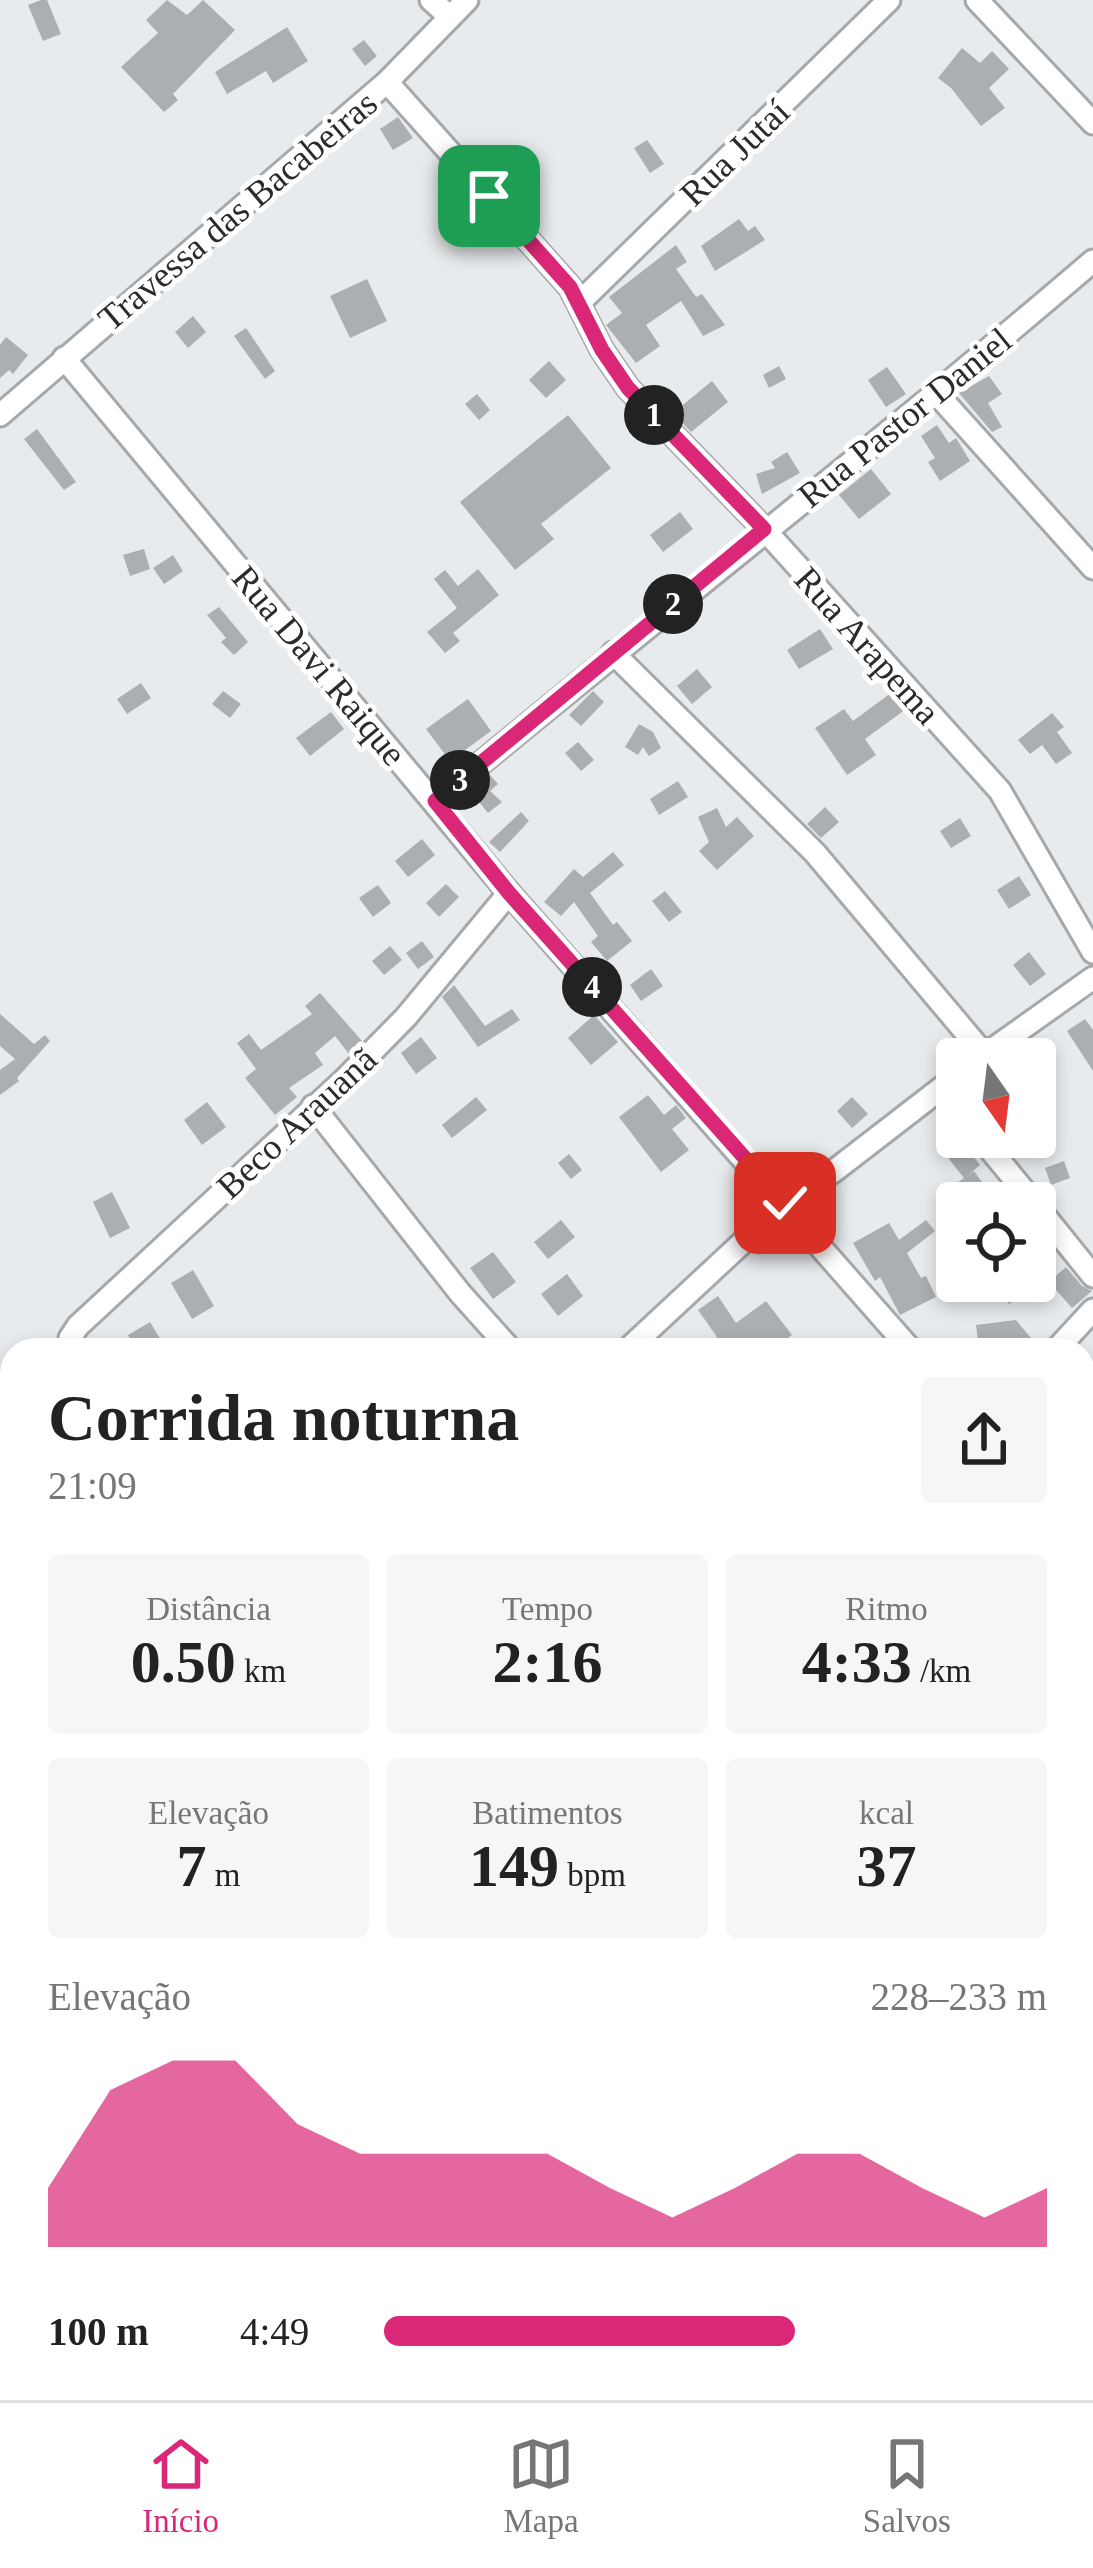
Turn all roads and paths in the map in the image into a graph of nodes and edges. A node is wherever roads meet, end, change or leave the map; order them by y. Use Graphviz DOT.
graph roads {
  1 [pos="431,0"];
  2 [pos="467,0"];
  3 [pos="889,0"];
  4 [pos="976,0"];
  5 [pos="450,17"];
  6 [pos="387,82"];
  7 [pos="1093,123"];
  8 [pos="1093,260"];
  9 [pos="579,303"];
  10 [pos="64,358"];
  11 [pos="937,394"];
  12 [pos="0,415"];
  13 [pos="764,529"];
  14 [pos="1093,568"];
  15 [pos="613,653"];
  16 [pos="435,801"];
  17 [pos="509,893"];
  18 [pos="1093,952"];
  19 [pos="1093,978"];
  20 [pos="966,1038"];
  21 [pos="1009,1038"];
  22 [pos="936,1093"];
  23 [pos="313,1106"];
  24 [pos="997,1158"];
  25 [pos="1016,1182"];
  26 [pos="785,1203"];
  27 [pos="1056,1231"];
  28 [pos="1093,1276"];
  29 [pos="1093,1310"];
  30 [pos="75,1338"];
  31 [pos="500,1338"];
  32 [pos="640,1338"];
  33 [pos="900,1338"];
  34 [pos="1068,1338"];
  1 -- 5 [label="street"];
  2 -- 5 [label="street, Travessa das Bacabeiras"];
  3 -- 9 [label="street, Rua Jutaí"];
  4 -- 7 [label="street"];
  5 -- 6 [label="street, Travessa das Bacabeiras"];
  6 -- 9 [label="street, Rua Arapema"];
  6 -- 10 [label="street, Travessa das Bacabeiras"];
  8 -- 11 [label="street, Rua Pastor Daniel"];
  9 -- 13 [label="street, Rua Arapema"];
  10 -- 12 [label="street, Travessa das Bacabeiras"];
  10 -- 16 [label="street, Rua Davi Raique"];
  11 -- 13 [label="street, Rua Pastor Daniel"];
  11 -- 14 [label="street"];
  13 -- 15 [label="street, Rua Pastor Daniel"];
  13 -- 18 [label="street, Rua Arapema"];
  15 -- 16 [label="street, Rua Pastor Daniel"];
  15 -- 20 [label="street"];
  16 -- 17 [label="street, Rua Davi Raique"];
  17 -- 23 [label="street, Beco Arauanã"];
  17 -- 26 [label="street, Rua Davi Raique"];
  19 -- 21 [label="street"];
  22 -- 26 [label="street"];
  23 -- 30 [label="street, Beco Arauanã"];
  23 -- 31 [label="street"];
  24 -- 25 [label="street"];
  26 -- 32 [label="street"];
  26 -- 33 [label="street, Rua Davi Raique"];
  27 -- 28 [label="street"];
  29 -- 34 [label="street"];
}
